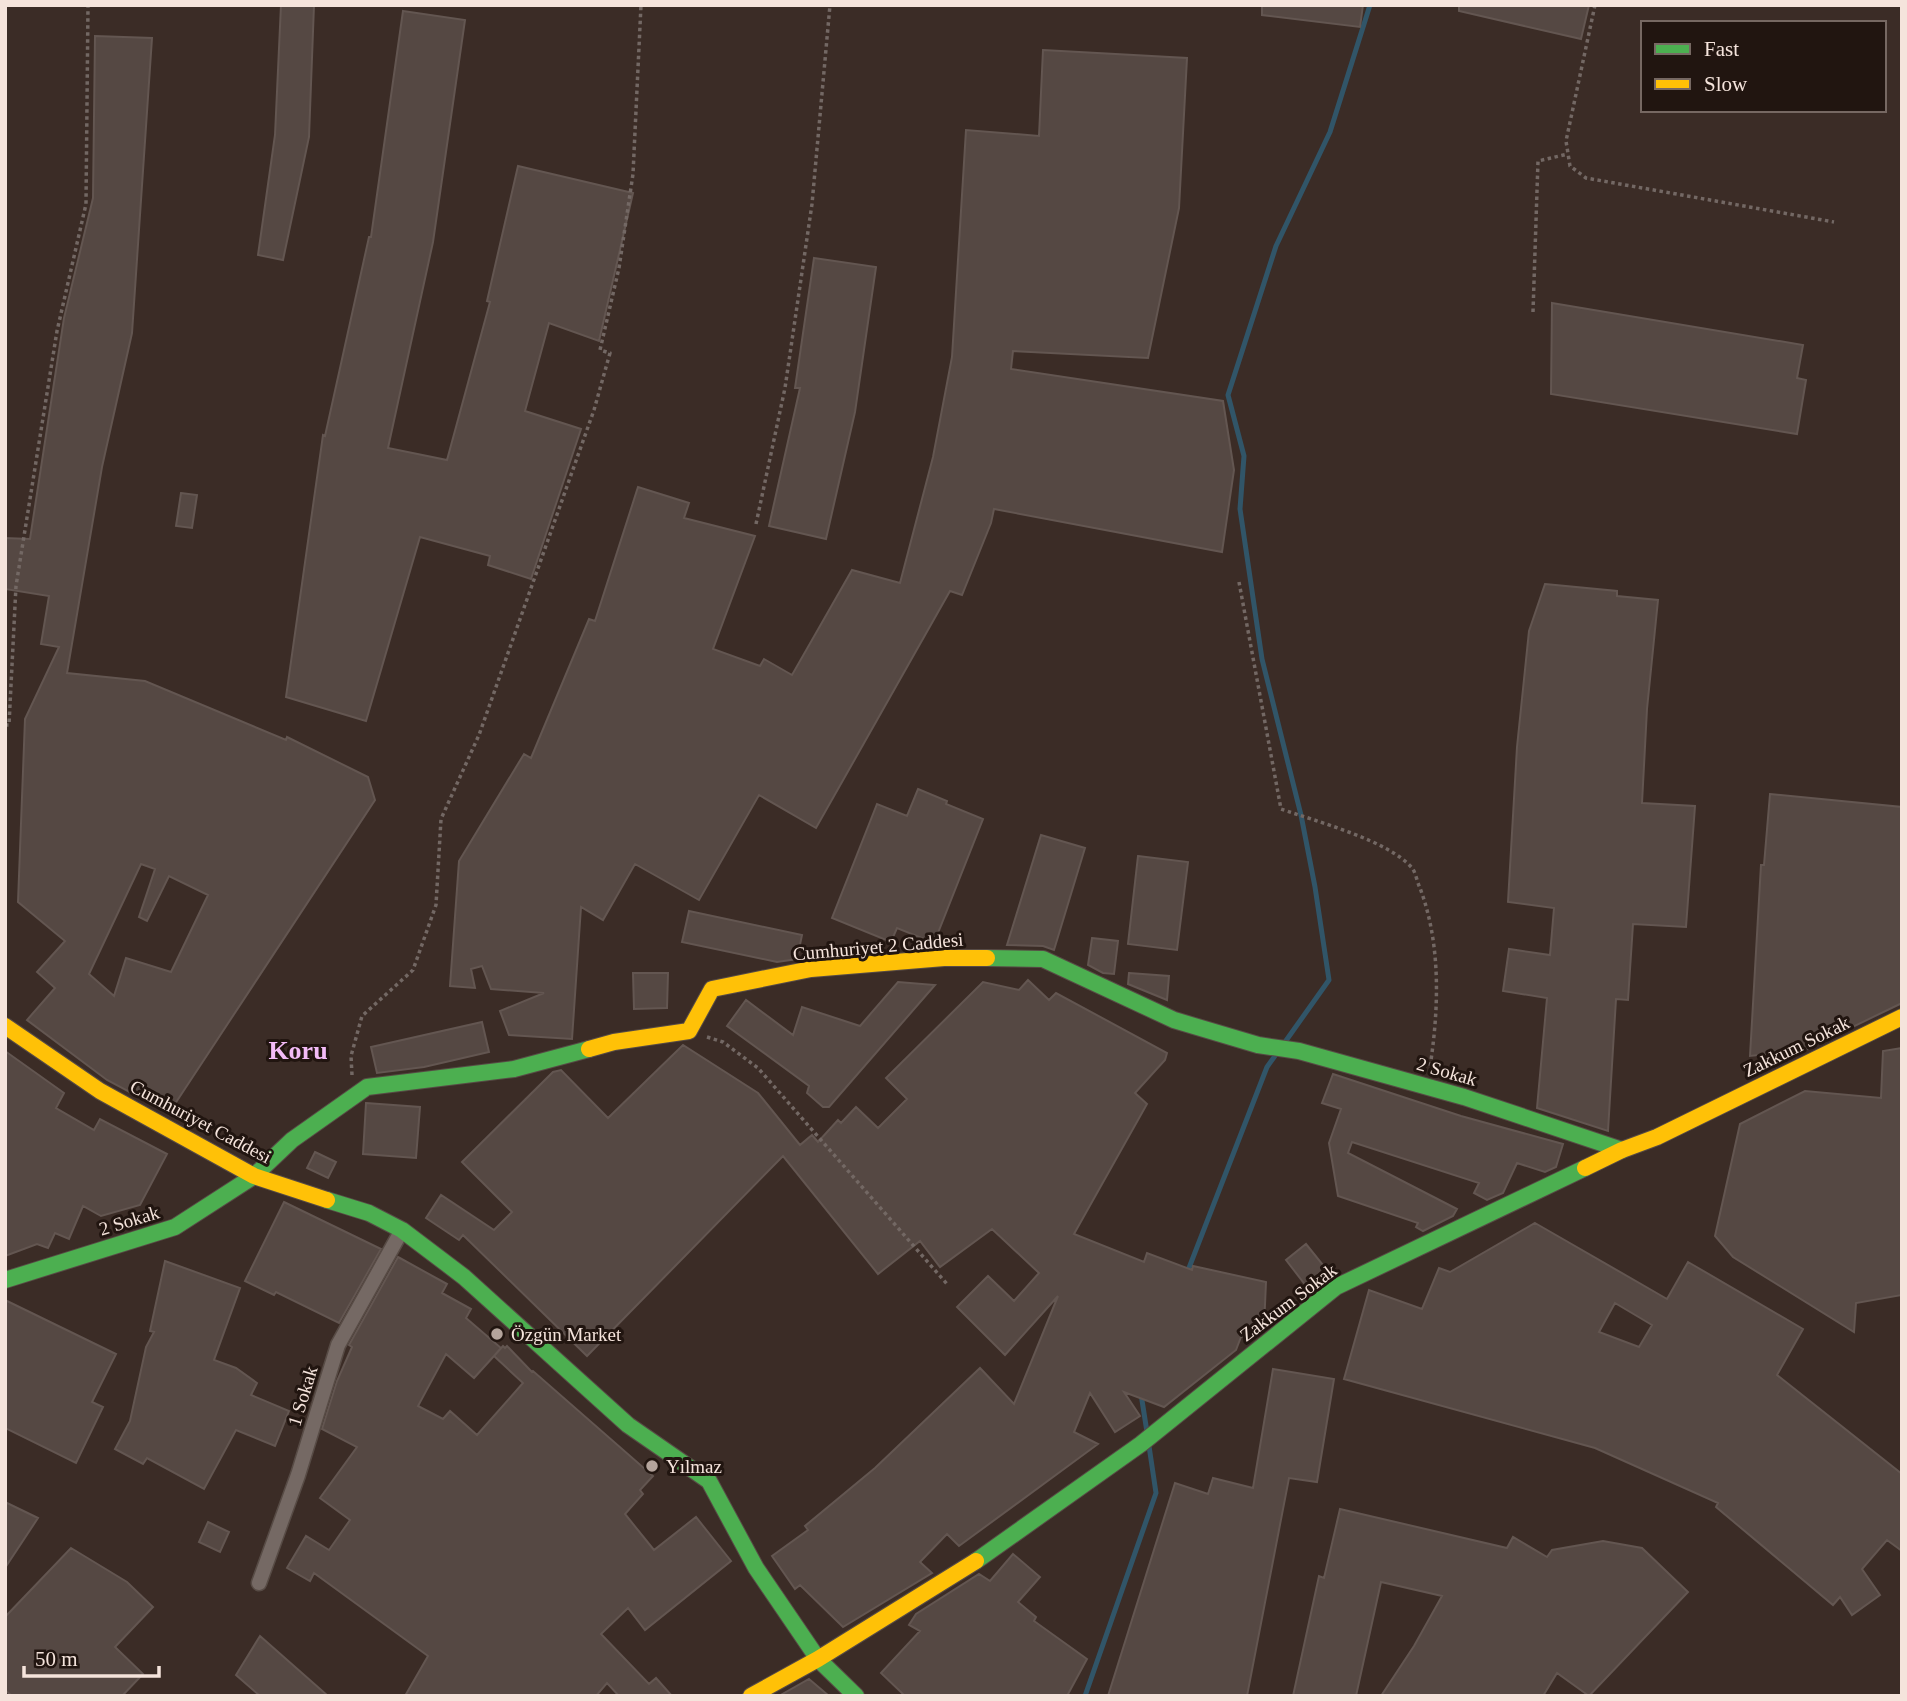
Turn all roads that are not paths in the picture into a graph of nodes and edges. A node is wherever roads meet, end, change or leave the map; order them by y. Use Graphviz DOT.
graph roads {
  1 [pos="1902,1017"];
  2 [pos="5,1026"];
  3 [pos="1258,1045"];
  4 [pos="1622,1150"];
  5 [pos="254,1176"];
  6 [pos="402,1230"];
  7 [pos="5,1280"];
  8 [pos="259,1583"];
  9 [pos="818,1659"];
  10 [pos="751,1696"];
  11 [pos="856,1696"];
  1 -- 4 [label="street, Zakkum Sokak"];
  2 -- 5 [label="street, Cumhuriyet Caddesi"];
  3 -- 4 [label="street, 2 Sokak"];
  3 -- 5 [label="street, Cumhuriyet 2 Caddesi"];
  4 -- 9 [label="street, Zakkum Sokak"];
  5 -- 6 [label="street, Cumhuriyet Caddesi"];
  5 -- 7 [label="street, 2 Sokak"];
  6 -- 8 [label="street, 1 Sokak"];
  6 -- 9 [label="street, Cumhuriyet Caddesi"];
  9 -- 10 [label="street, Zakkum Sokak"];
  9 -- 11 [label="street, Cumhuriyet Caddesi"];
}
